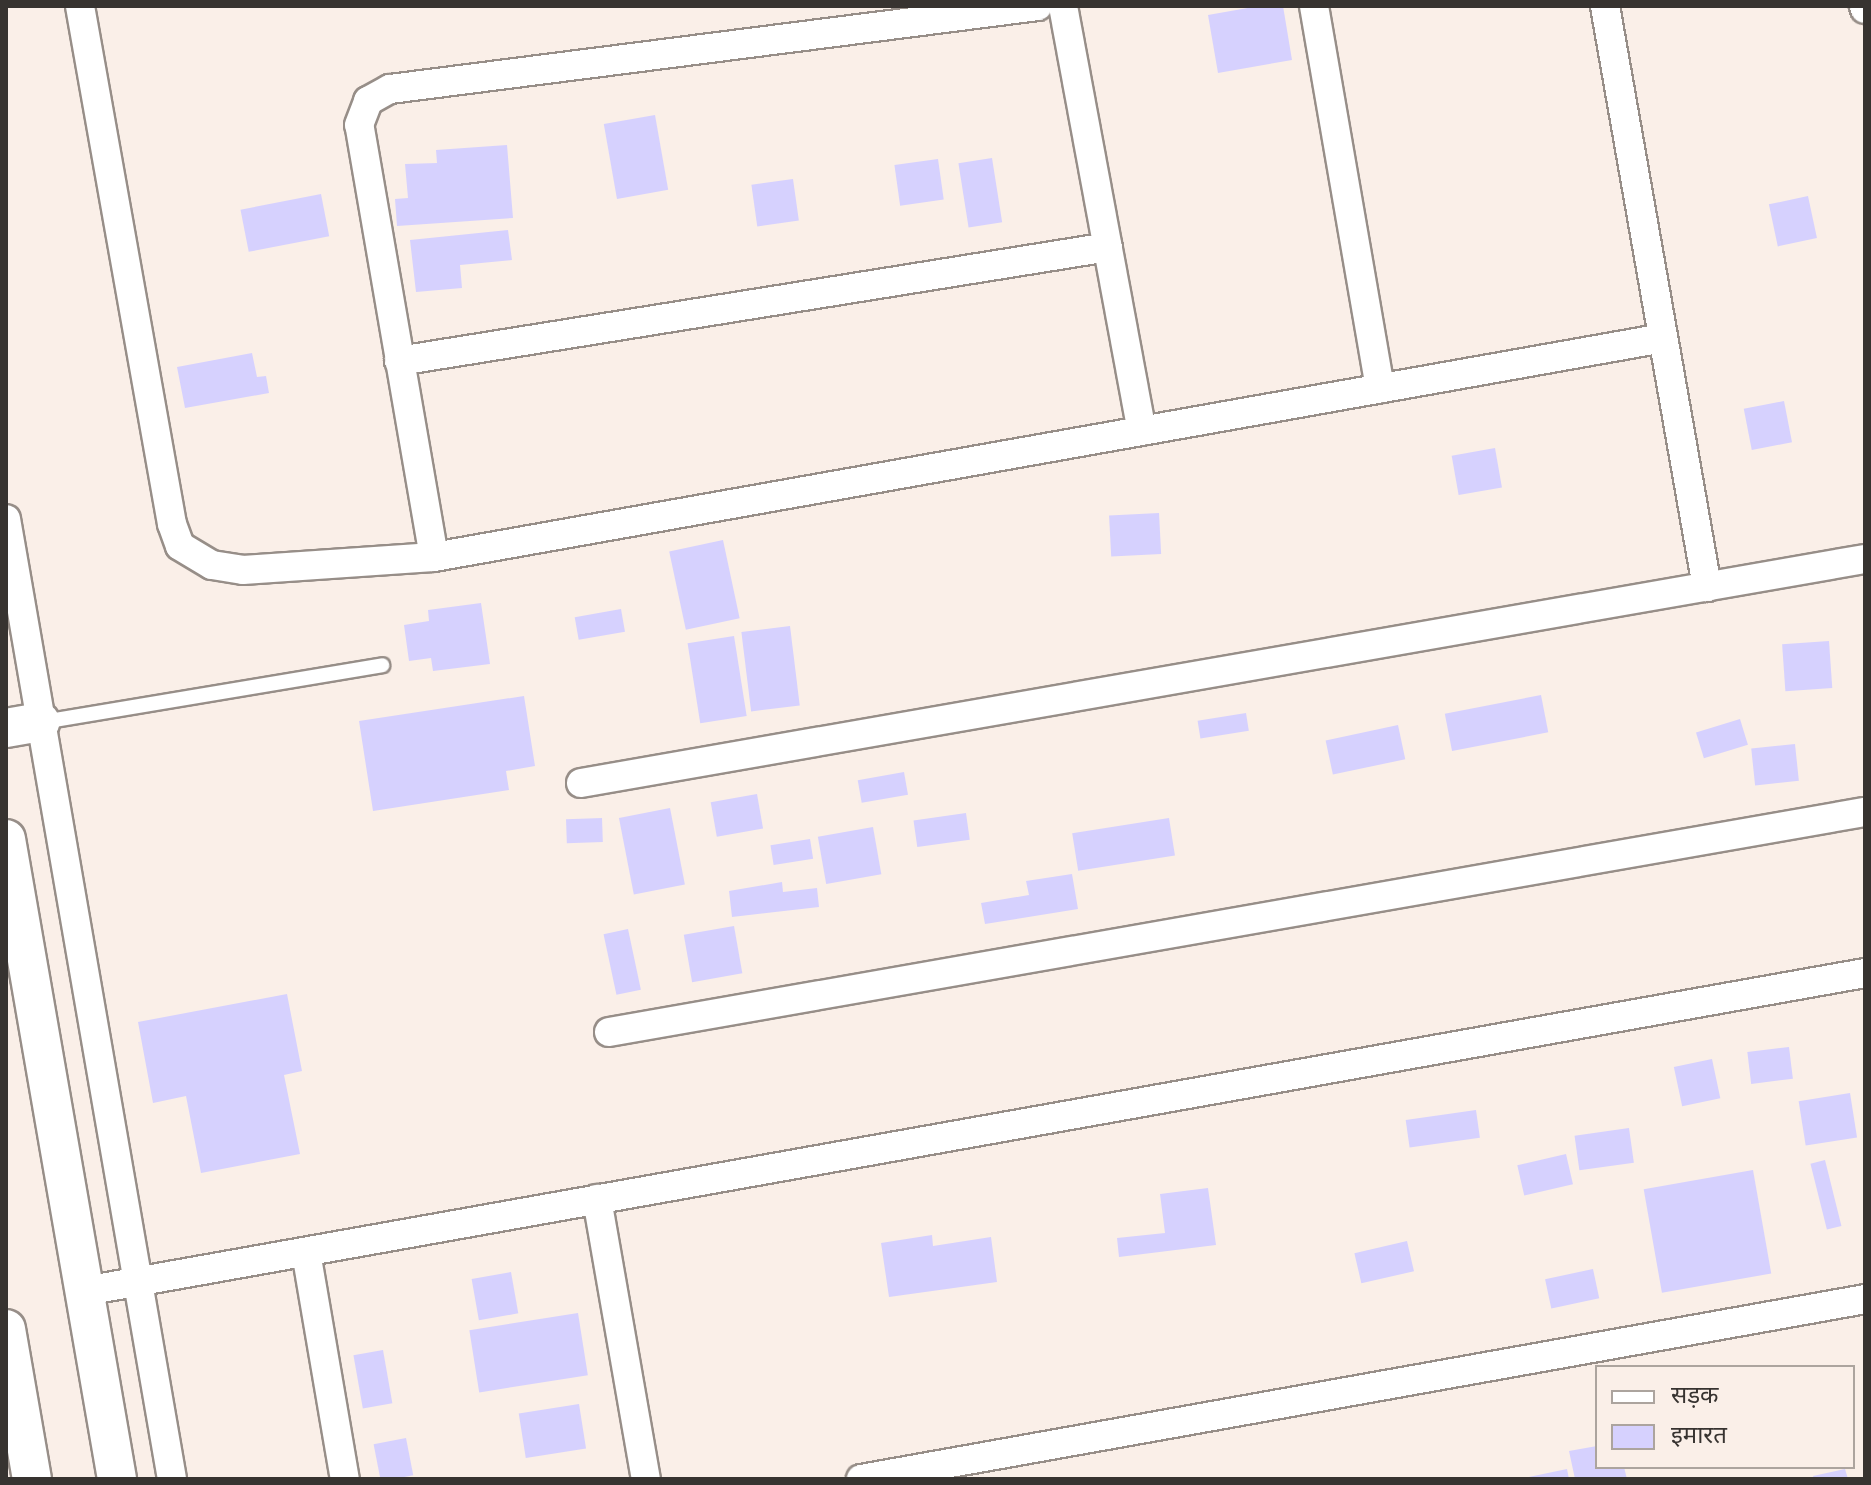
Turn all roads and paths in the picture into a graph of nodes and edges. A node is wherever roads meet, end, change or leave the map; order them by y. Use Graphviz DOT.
graph roads {
  1 [pos="80,6"];
  2 [pos="1038,6"];
  3 [pos="1063,6"];
  4 [pos="1314,6"];
  5 [pos="1605,6"];
  6 [pos="1108,247"];
  7 [pos="1663,338"];
  8 [pos="399,361"];
  9 [pos="1380,388"];
  10 [pos="1142,431"];
  11 [pos="6,519"];
  12 [pos="434,557"];
  13 [pos="1865,559"];
  14 [pos="1707,587"];
  15 [pos="382,665"];
  16 [pos="23,725"];
  17 [pos="581,783"];
  18 [pos="1865,812"];
  19 [pos="6,839"];
  20 [pos="1865,973"];
  21 [pos="609,1032"];
  22 [pos="597,1199"];
  23 [pos="306,1252"];
  24 [pos="141,1281"];
  25 [pos="85,1291"];
  26 [pos="1865,1299"];
  27 [pos="6,1329"];
  28 [pos="32,1479"];
  29 [pos="117,1479"];
  30 [pos="172,1479"];
  31 [pos="345,1479"];
  32 [pos="646,1479"];
  33 [pos="861,1479"];
  1 -- 12 [label="street"];
  2 -- 8 [label="street"];
  3 -- 6 [label="street"];
  4 -- 9 [label="street"];
  5 -- 7 [label="street"];
  6 -- 8 [label="street"];
  6 -- 10 [label="street"];
  7 -- 9 [label="street"];
  7 -- 14 [label="street"];
  8 -- 12 [label="street"];
  9 -- 10 [label="street"];
  10 -- 12 [label="street"];
  11 -- 16 [label="street"];
  13 -- 14 [label="street"];
  14 -- 17 [label="street"];
  15 -- 16 [label="lane"];
  16 -- 24 [label="street"];
  18 -- 21 [label="street"];
  19 -- 25 [label="street"];
  20 -- 22 [label="street"];
  22 -- 23 [label="street"];
  22 -- 32 [label="street"];
  23 -- 24 [label="street"];
  23 -- 31 [label="street"];
  24 -- 25 [label="street"];
  24 -- 30 [label="street"];
  25 -- 29 [label="street"];
  26 -- 33 [label="street"];
  27 -- 28 [label="street"];
}
